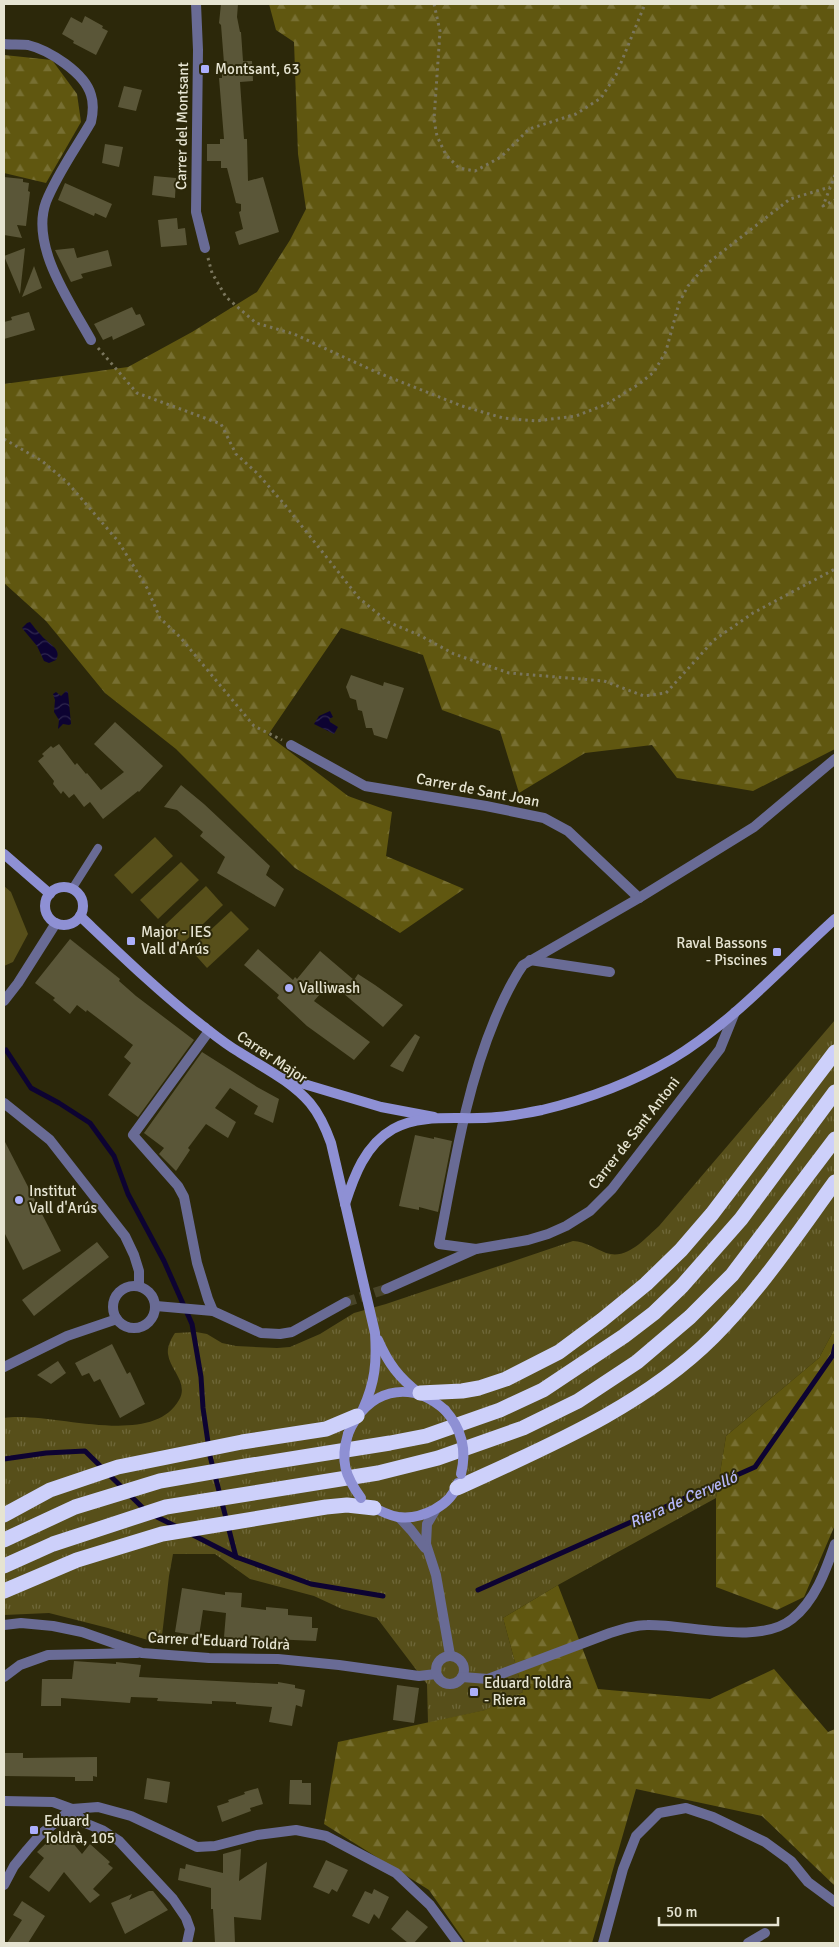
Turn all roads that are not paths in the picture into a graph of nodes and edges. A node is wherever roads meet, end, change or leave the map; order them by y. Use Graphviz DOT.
graph roads {
  1 [pos="196,4"];
  2 [pos="4,44"];
  3 [pos="205,248"];
  4 [pos="91,340"];
  5 [pos="291,745"];
  6 [pos="835,759"];
  7 [pos="98,848"];
  8 [pos="4,854"];
  9 [pos="72,889"];
  10 [pos="50,894"];
  11 [pos="639,898"];
  12 [pos="80,916"];
  13 [pos="835,919"];
  14 [pos="56,923"];
  15 [pos="530,960"];
  16 [pos="610,972"];
  17 [pos="4,1001"];
  18 [pos="735,1012"];
  19 [pos="209,1031"];
  20 [pos="835,1052"];
  21 [pos="278,1076"];
  22 [pos="835,1092"];
  23 [pos="4,1103"];
  24 [pos="443,1118"];
  25 [pos="463,1119"];
  26 [pos="835,1139"];
  27 [pos="835,1182"];
  28 [pos="345,1205"];
  29 [pos="476,1249"];
  30 [pos="138,1286"];
  31 [pos="386,1289"];
  32 [pos="346,1302"];
  33 [pos="156,1306"];
  34 [pos="209,1310"];
  35 [pos="117,1319"];
  36 [pos="375,1333"];
  37 [pos="4,1368"];
  38 [pos="420,1393"];
  39 [pos="360,1412"];
  40 [pos="459,1481"];
  41 [pos="374,1508"];
  42 [pos="436,1509"];
  43 [pos="4,1515"];
  44 [pos="399,1517"];
  45 [pos="4,1540"];
  46 [pos="835,1544"];
  47 [pos="429,1556"];
  48 [pos="4,1566"];
  49 [pos="4,1591"];
  50 [pos="4,1625"];
  51 [pos="142,1653"];
  52 [pos="450,1655"];
  53 [pos="436,1674"];
  54 [pos="4,1677"];
  55 [pos="462,1678"];
  56 [pos="4,1801"];
  57 [pos="72,1809"];
  58 [pos="4,1885"];
  59 [pos="835,1902"];
  60 [pos="765,1933"];
  61 [pos="187,1943"];
  62 [pos="458,1943"];
  63 [pos="603,1943"];
  64 [pos="748,1943"];
  1 -- 3 [label="street, Carrer del Montsant"];
  2 -- 4 [label="street"];
  5 -- 11 [label="street, Carrer de Sant Joan"];
  6 -- 11 [label="street"];
  7 -- 9 [label="lane"];
  8 -- 10 [label="street"];
  9 -- 10 [label="street"];
  9 -- 12 [label="street"];
  10 -- 14 [label="street"];
  11 -- 15 [label="street"];
  12 -- 14 [label="street"];
  12 -- 19 [label="street, Carrer Major"];
  13 -- 18 [label="street"];
  14 -- 17 [label="street"];
  15 -- 16 [label="street"];
  15 -- 25 [label="street"];
  18 -- 25 [label="street"];
  18 -- 29 [label="street, Carrer de Sant Antoni"];
  19 -- 21 [label="street, Carrer Major"];
  19 -- 34 [label="street"];
  20 -- 38 [label="highway"];
  21 -- 24 [label="street"];
  21 -- 28 [label="street, Carrer Major"];
  22 -- 45 [label="highway"];
  23 -- 30 [label="street"];
  24 -- 25 [label="street"];
  24 -- 28 [label="street"];
  25 -- 29 [label="street"];
  26 -- 48 [label="highway"];
  27 -- 40 [label="highway"];
  28 -- 36 [label="street, Carrer Major"];
  29 -- 31 [label="street, Carrer de Sant Antoni"];
  30 -- 33 [label="street"];
  30 -- 35 [label="street"];
  32 -- 34 [label="street"];
  33 -- 34 [label="street"];
  33 -- 35 [label="street"];
  35 -- 37 [label="street"];
  36 -- 38 [label="street, Carrer Major"];
  36 -- 39 [label="street, Carrer Major"];
  38 -- 39 [label="street"];
  38 -- 40 [label="street, bridge"];
  39 -- 41 [label="street, bridge"];
  39 -- 43 [label="highway"];
  40 -- 42 [label="street"];
  41 -- 44 [label="street"];
  41 -- 49 [label="highway"];
  42 -- 44 [label="street"];
  42 -- 47 [label="street"];
  44 -- 47 [label="street"];
  46 -- 55 [label="street"];
  47 -- 52 [label="street"];
  50 -- 51 [label="street, Carrer d'Eduard Toldrà"];
  51 -- 53 [label="street, Carrer d'Eduard Toldrà"];
  51 -- 54 [label="street"];
  52 -- 53 [label="street"];
  52 -- 55 [label="street"];
  53 -- 55 [label="street"];
  56 -- 57 [label="street"];
  57 -- 58 [label="street"];
  57 -- 61 [label="street"];
  57 -- 62 [label="street"];
  59 -- 63 [label="street"];
  60 -- 64 [label="street"];
}
